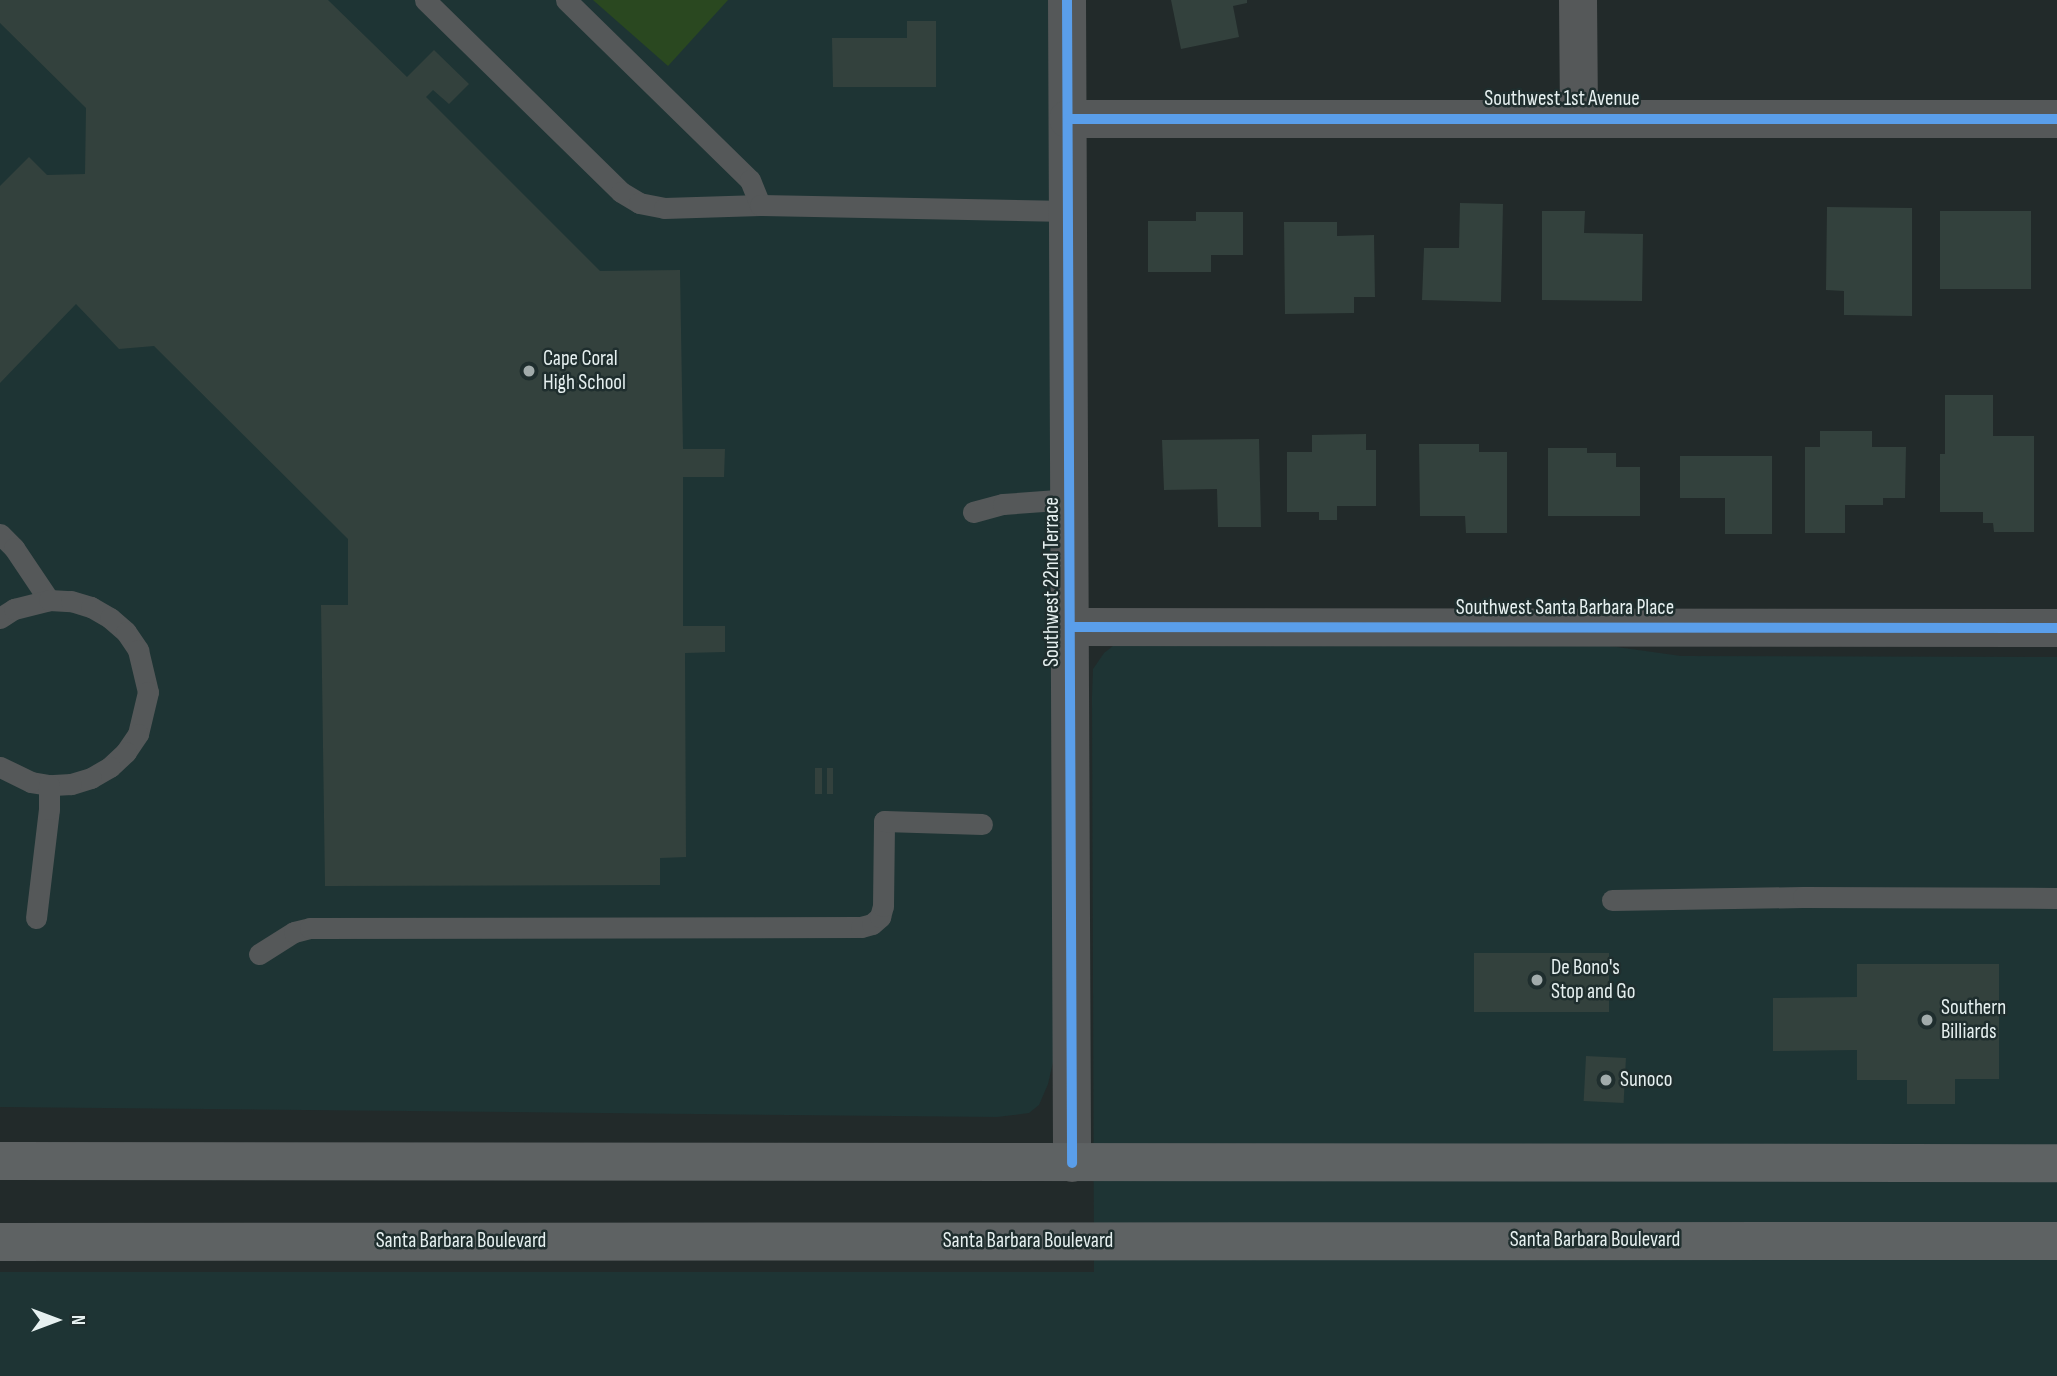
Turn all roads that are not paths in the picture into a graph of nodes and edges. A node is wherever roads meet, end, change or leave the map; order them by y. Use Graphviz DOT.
graph roads {
  1 [pos="425,0"];
  2 [pos="565,0"];
  3 [pos="1067,0"];
  4 [pos="1578,0"];
  5 [pos="1068,119"];
  6 [pos="1579,119"];
  7 [pos="2057,119"];
  8 [pos="760,205"];
  9 [pos="1068,211"];
  10 [pos="1071,499"];
  11 [pos="973,512"];
  12 [pos="7,541"];
  13 [pos="49,600"];
  14 [pos="0,618"];
  15 [pos="1072,627"];
  16 [pos="2057,628"];
  17 [pos="0,767"];
  18 [pos="49,785"];
  19 [pos="982,824"];
  20 [pos="2057,898"];
  21 [pos="1612,900"];
  22 [pos="36,918"];
  23 [pos="259,954"];
  24 [pos="0,1161"];
  25 [pos="1072,1163"];
  26 [pos="2057,1163"];
  27 [pos="2057,1241"];
  28 [pos="0,1242"];
  1 -- 8 [label="lane"];
  2 -- 8 [label="lane"];
  3 -- 5 [label="street, Southwest 22nd Terrace"];
  4 -- 6 [label="street"];
  5 -- 6 [label="street, Southwest 1st Avenue"];
  5 -- 9 [label="street, Southwest 22nd Terrace"];
  6 -- 7 [label="street, Southwest 1st Avenue"];
  8 -- 9 [label="lane"];
  9 -- 10 [label="street, Southwest 22nd Terrace"];
  10 -- 11 [label="lane"];
  10 -- 15 [label="street, Southwest 22nd Terrace"];
  12 -- 13 [label="lane"];
  13 -- 14 [label="lane"];
  13 -- 18 [label="lane"];
  15 -- 16 [label="street, Southwest Santa Barbara Place"];
  15 -- 25 [label="street, Southwest 22nd Terrace"];
  17 -- 18 [label="lane"];
  18 -- 22 [label="lane"];
  19 -- 23 [label="lane"];
  20 -- 21 [label="lane"];
  24 -- 25 [label="main road"];
  25 -- 26 [label="main road"];
  27 -- 28 [label="main road, Santa Barbara Boulevard"];
}
